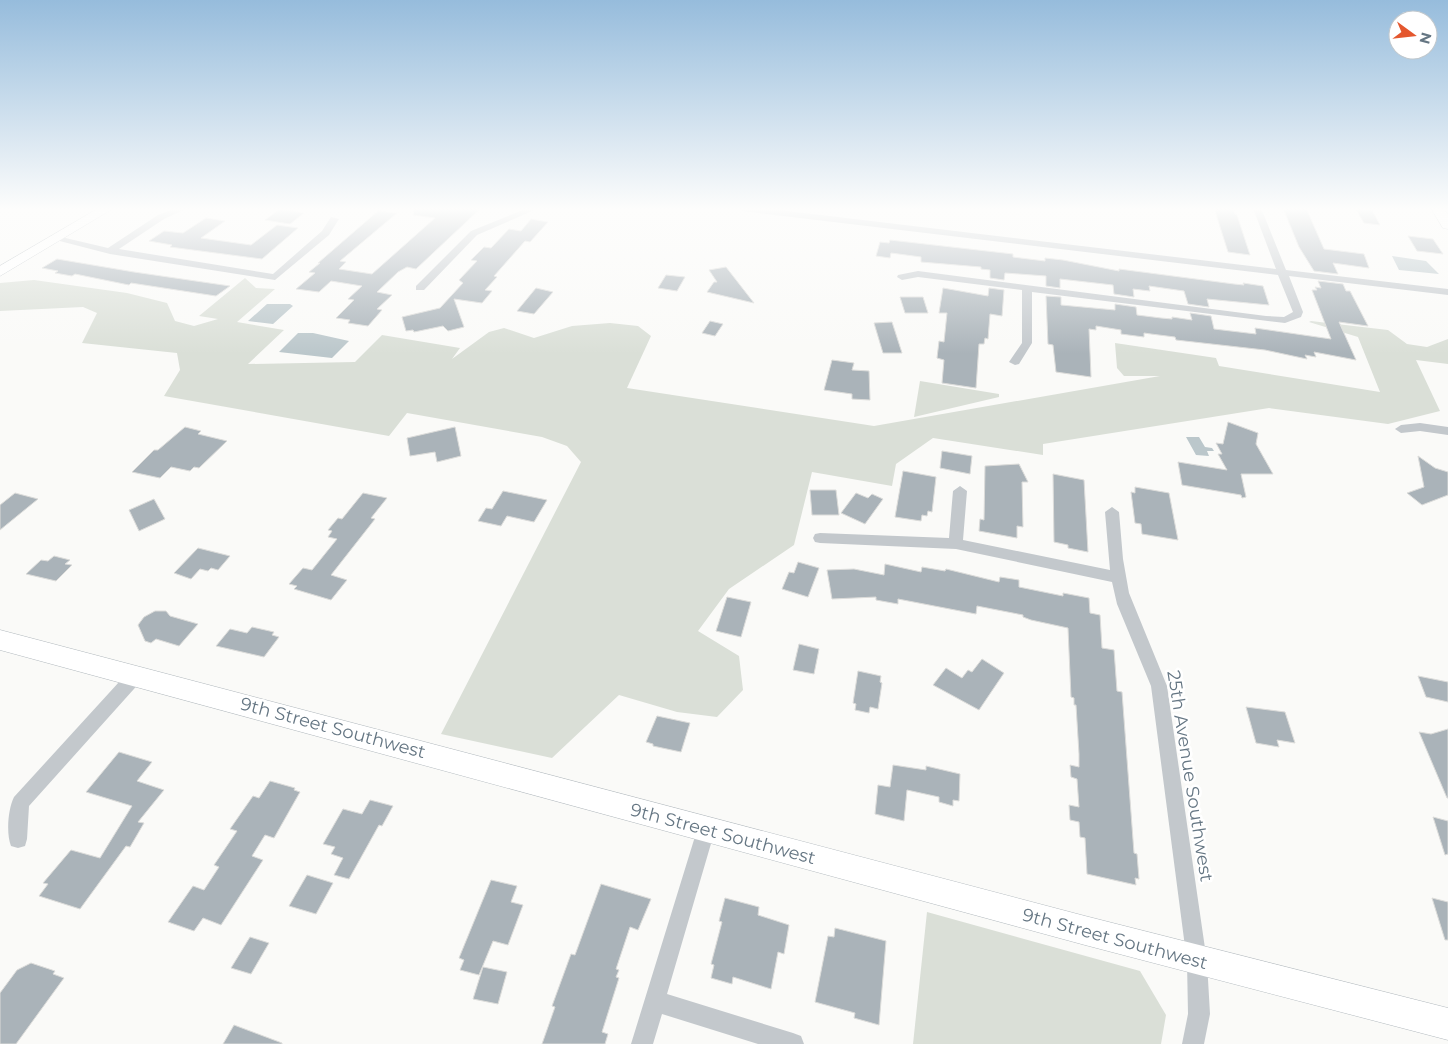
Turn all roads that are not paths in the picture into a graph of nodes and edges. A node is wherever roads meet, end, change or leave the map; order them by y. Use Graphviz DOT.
graph roads {
  1 [pos="26,257"];
  2 [pos="148,257"];
  3 [pos="298,257"];
  4 [pos="451,257"];
  5 [pos="1152,257"];
  6 [pos="1275,257"];
  7 [pos="0,272"];
  8 [pos="1281,272"];
  9 [pos="902,277"];
  10 [pos="420,288"];
  11 [pos="1027,288"];
  12 [pos="1448,292"];
  13 [pos="1015,362"];
  14 [pos="1401,429"];
  15 [pos="1448,431"];
  16 [pos="960,491"];
  17 [pos="1112,512"];
  18 [pos="820,538"];
  19 [pos="956,544"];
  20 [pos="1117,576"];
  21 [pos="0,640"];
  22 [pos="136,675"];
  23 [pos="706,830"];
  24 [pos="18,839"];
  25 [pos="1197,962"];
  26 [pos="655,1001"];
  27 [pos="1448,1024"];
  28 [pos="642,1044"];
  29 [pos="793,1044"];
  30 [pos="1193,1044"];
  1 -- 7 [label="main road"];
  2 -- 3 [label="street"];
  4 -- 10 [label="street"];
  5 -- 8 [label="street"];
  6 -- 8 [label="street"];
  8 -- 11 [label="street"];
  8 -- 12 [label="street"];
  9 -- 11 [label="street"];
  11 -- 13 [label="street"];
  14 -- 15 [label="street"];
  16 -- 19 [label="street"];
  17 -- 20 [label="street, 25th Avenue Southwest"];
  18 -- 19 [label="street"];
  19 -- 20 [label="street"];
  20 -- 25 [label="street, 25th Avenue Southwest"];
  21 -- 22 [label="main road, 9th Street Southwest"];
  22 -- 23 [label="main road, 9th Street Southwest"];
  22 -- 24 [label="street"];
  23 -- 25 [label="main road, 9th Street Southwest"];
  23 -- 26 [label="street"];
  25 -- 27 [label="main road, 9th Street Southwest"];
  25 -- 30 [label="street"];
  26 -- 28 [label="street"];
  26 -- 29 [label="street"];
}
